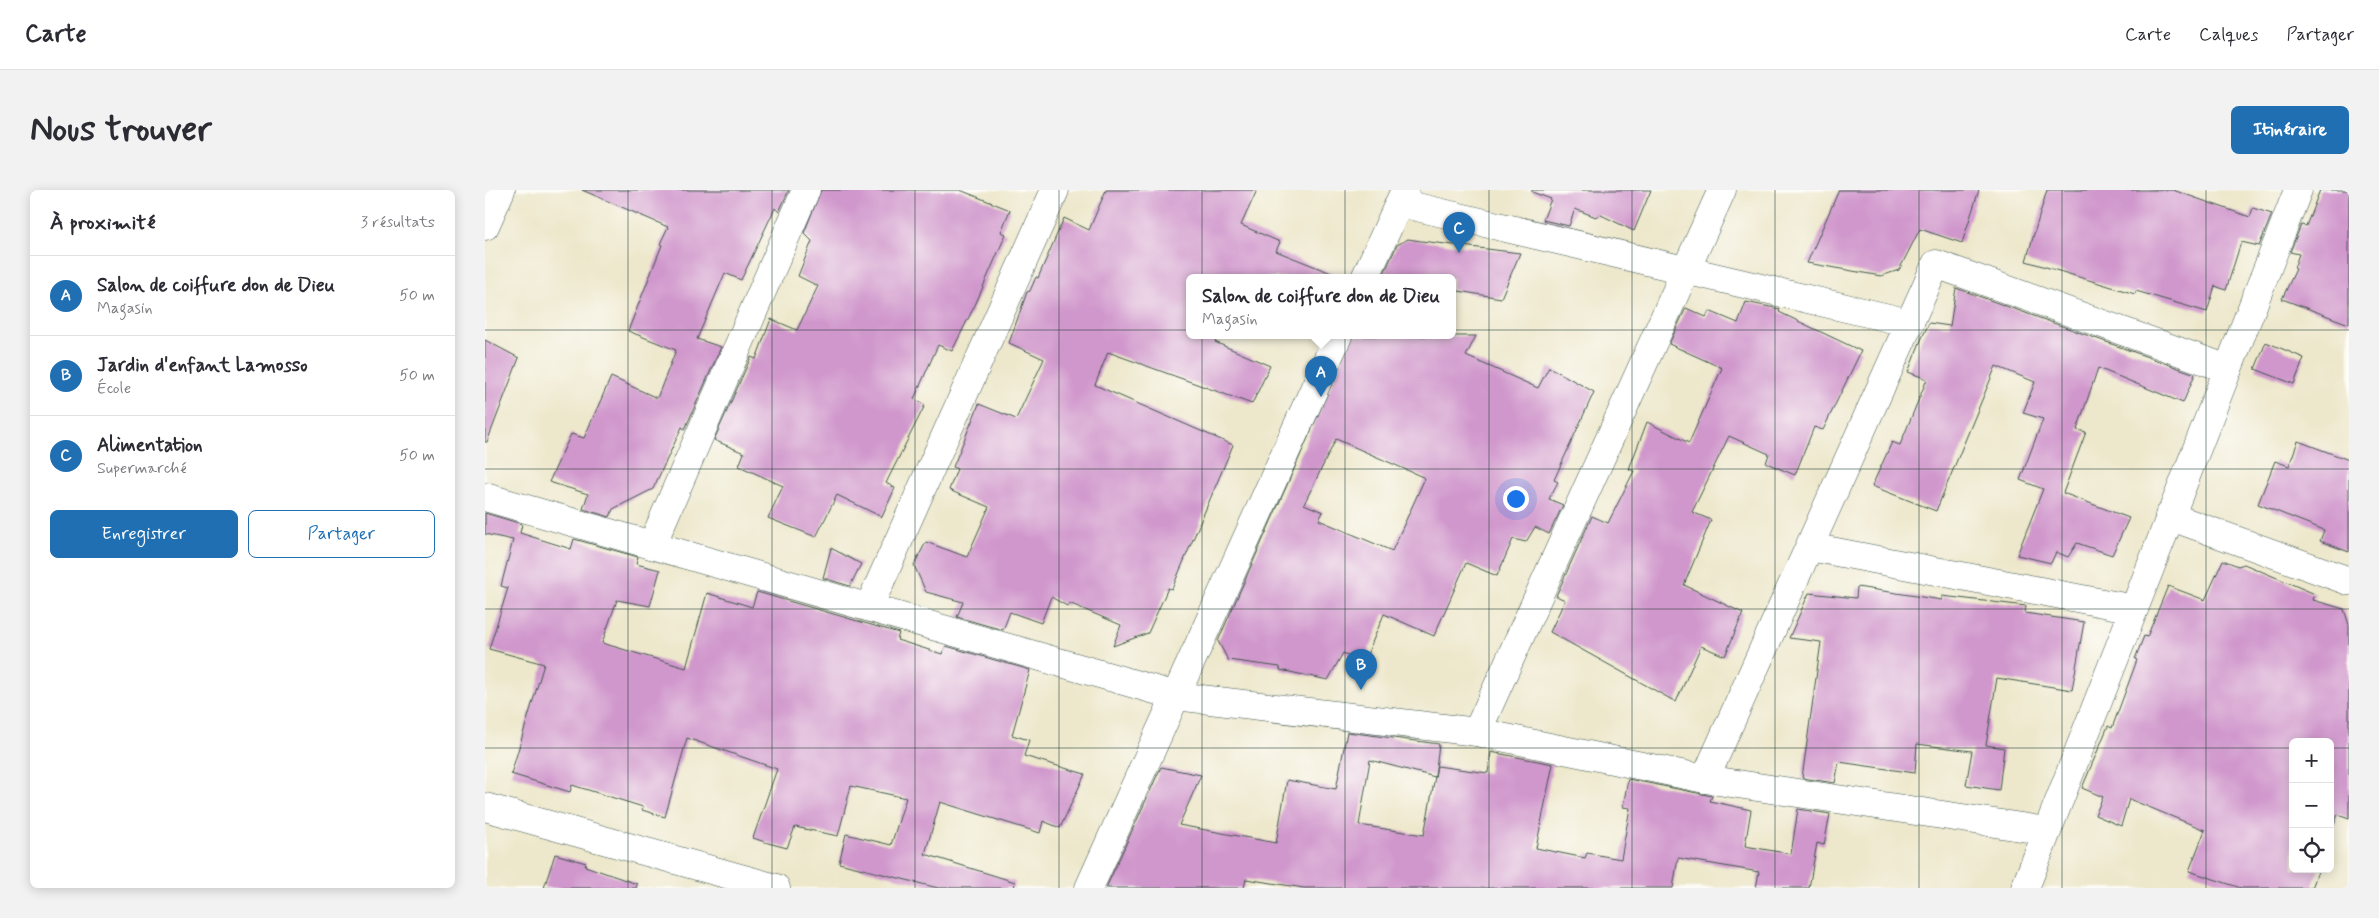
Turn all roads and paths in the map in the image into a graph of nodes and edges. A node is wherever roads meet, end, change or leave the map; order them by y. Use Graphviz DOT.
graph roads {
  1 [pos="501,190"];
  2 [pos="806,190"];
  3 [pos="1055,190"];
  4 [pos="1722,190"];
  5 [pos="2298,190"];
  6 [pos="1402,196"];
  7 [pos="485,226"];
  8 [pos="1685,270"];
  9 [pos="1367,274"];
  10 [pos="1910,323"];
  11 [pos="1337,339"];
  12 [pos="2228,369"];
  13 [pos="485,497"];
  14 [pos="2169,516"];
  15 [pos="652,545"];
  16 [pos="1810,547"];
  17 [pos="2349,581"];
  18 [pos="869,607"];
  19 [pos="2134,609"];
  20 [pos="1176,696"];
  21 [pos="1477,732"];
  22 [pos="1705,779"];
  23 [pos="485,807"];
  24 [pos="2047,831"];
  25 [pos="776,888"];
  26 [pos="1089,888"];
  27 [pos="2025,888"];
  1 -- 7 [label="street"];
  2 -- 15 [label="street"];
  3 -- 18 [label="street"];
  4 -- 8 [label="street"];
  5 -- 12 [label="street"];
  6 -- 8 [label="street"];
  6 -- 9 [label="street"];
  8 -- 10 [label="street"];
  8 -- 21 [label="street"];
  10 -- 12 [label="street"];
  10 -- 16 [label="street"];
  11 -- 20 [label="street"];
  12 -- 14 [label="street"];
  13 -- 15 [label="street"];
  14 -- 17 [label="street"];
  14 -- 19 [label="street"];
  15 -- 18 [label="street"];
  16 -- 19 [label="street"];
  16 -- 22 [label="street"];
  18 -- 20 [label="street"];
  19 -- 24 [label="street"];
  20 -- 21 [label="street"];
  20 -- 26 [label="street"];
  21 -- 22 [label="street"];
  22 -- 24 [label="street"];
  23 -- 25 [label="street"];
  24 -- 27 [label="street"];
}
